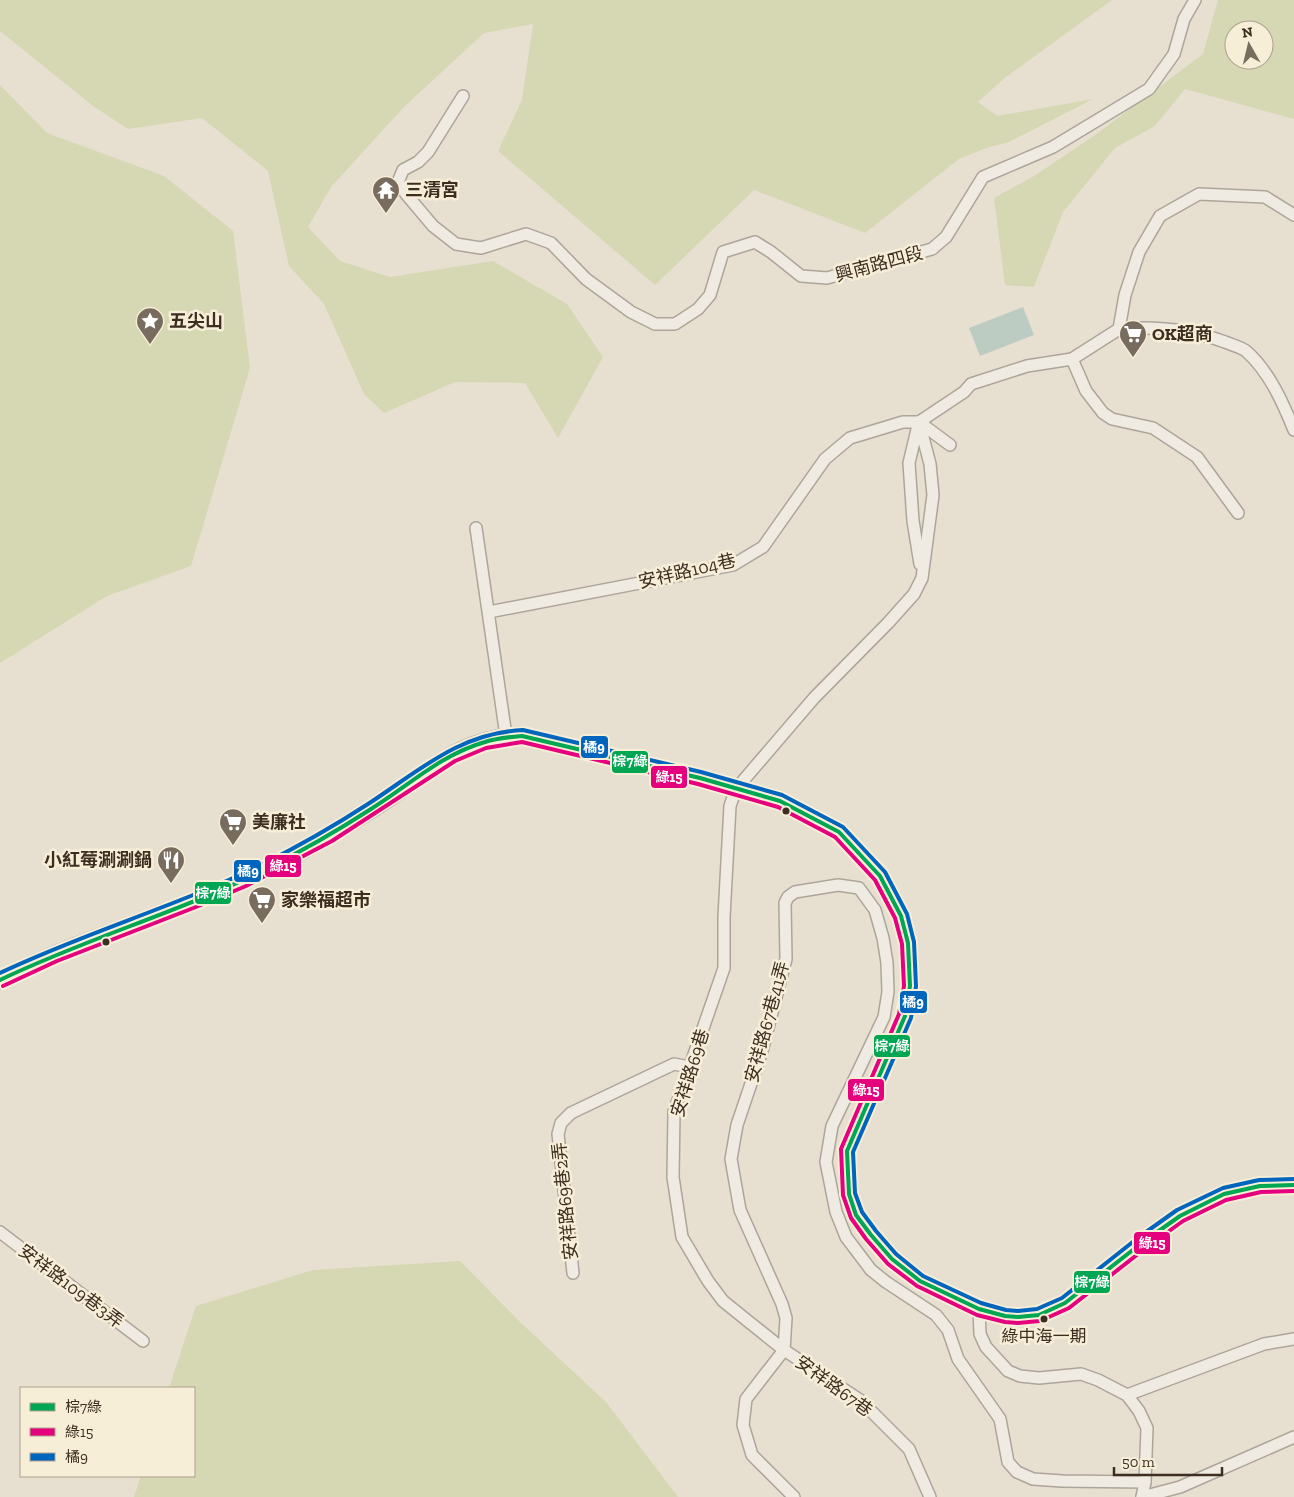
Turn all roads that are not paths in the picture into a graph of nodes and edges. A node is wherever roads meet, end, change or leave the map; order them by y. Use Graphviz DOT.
graph roads {
  1 [pos="1195,0"];
  2 [pos="463,96"];
  3 [pos="1294,215"];
  4 [pos="1119,329"];
  5 [pos="1072,359"];
  6 [pos="919,422"];
  7 [pos="1294,430"];
  8 [pos="950,445"];
  9 [pos="1238,514"];
  10 [pos="476,528"];
  11 [pos="922,578"];
  12 [pos="489,612"];
  13 [pos="506,736"];
  14 [pos="736,789"];
  15 [pos="0,980"];
  16 [pos="689,1068"];
  17 [pos="1294,1185"];
  18 [pos="0,1232"];
  19 [pos="573,1274"];
  20 [pos="979,1309"];
  21 [pos="1294,1339"];
  22 [pos="143,1341"];
  23 [pos="784,1350"];
  24 [pos="1127,1395"];
  25 [pos="1294,1438"];
  26 [pos="1145,1482"];
  27 [pos="794,1497"];
  28 [pos="930,1497"];
  29 [pos="1142,1497"];
  1 -- 2 [label="street, 興南路四段"];
  3 -- 4 [label="street"];
  4 -- 5 [label="street"];
  4 -- 7 [label="street"];
  5 -- 6 [label="street"];
  5 -- 9 [label="street"];
  6 -- 8 [label="street"];
  6 -- 11 [label="street"];
  6 -- 11 [label="street"];
  6 -- 12 [label="street, 安祥路104巷"];
  10 -- 12 [label="street"];
  11 -- 14 [label="street"];
  12 -- 13 [label="street"];
  13 -- 14 [label="street"];
  13 -- 15 [label="street"];
  14 -- 16 [label="street, 安祥路69巷"];
  14 -- 20 [label="street"];
  16 -- 19 [label="street, 安祥路69巷2弄"];
  16 -- 23 [label="street, 安祥路69巷"];
  17 -- 20 [label="street"];
  18 -- 22 [label="street, 安祥路109巷3弄"];
  20 -- 24 [label="street"];
  21 -- 24 [label="street"];
  23 -- 26 [label="street, 安祥路67巷41弄"];
  23 -- 27 [label="street"];
  23 -- 28 [label="street, 安祥路67巷"];
  24 -- 26 [label="street"];
  25 -- 29 [label="street"];
  26 -- 29 [label="street"];
}
